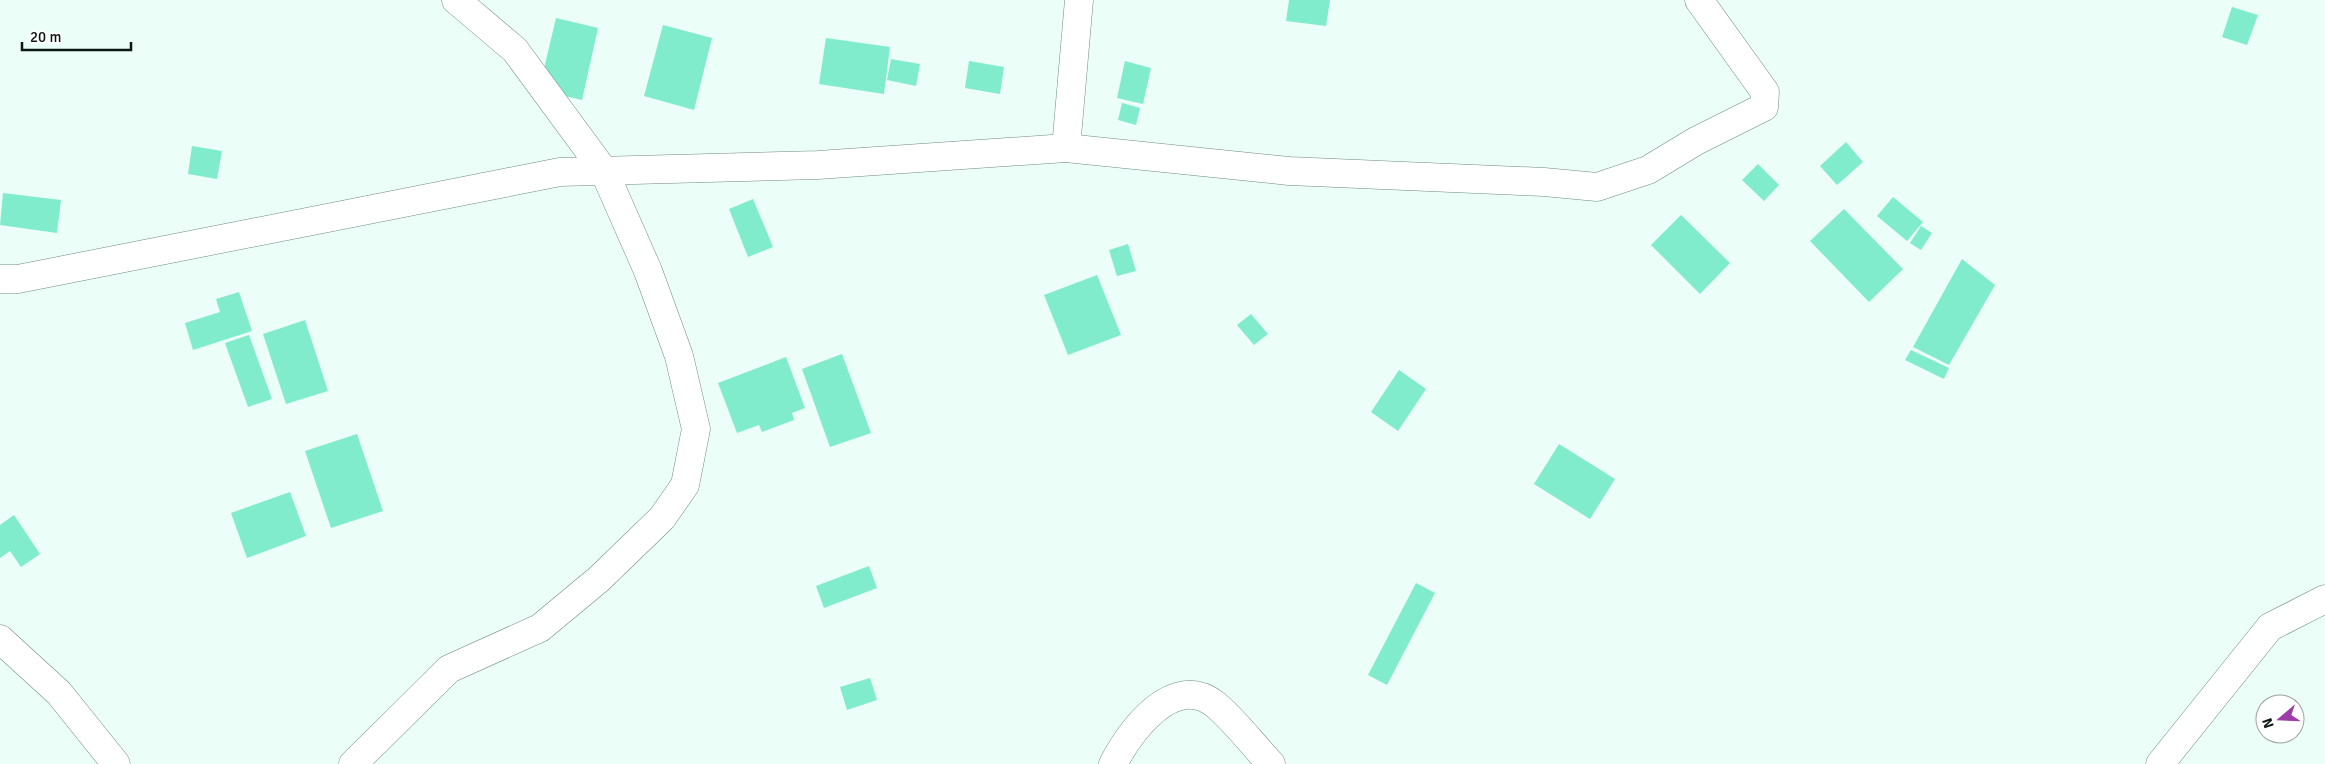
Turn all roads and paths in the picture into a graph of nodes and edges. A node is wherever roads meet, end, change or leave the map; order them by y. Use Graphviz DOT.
graph roads {
  1 [pos="456,0"];
  2 [pos="1079,0"];
  3 [pos="1699,0"];
  4 [pos="1066,148"];
  5 [pos="604,171"];
  6 [pos="0,279"];
  7 [pos="2325,599"];
  8 [pos="0,639"];
  9 [pos="116,764"];
  10 [pos="353,764"];
  11 [pos="1113,764"];
  12 [pos="1271,764"];
  13 [pos="2160,764"];
  1 -- 5 [label="street"];
  2 -- 4 [label="street"];
  3 -- 4 [label="street"];
  4 -- 5 [label="street"];
  5 -- 6 [label="street"];
  5 -- 10 [label="street"];
  7 -- 13 [label="street"];
  8 -- 9 [label="street"];
  11 -- 12 [label="street"];
}
